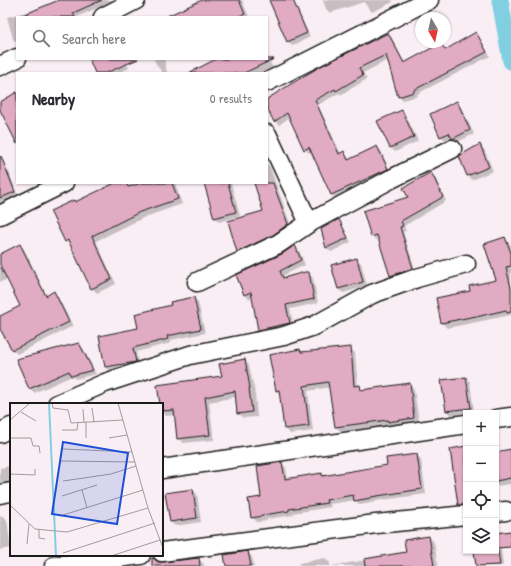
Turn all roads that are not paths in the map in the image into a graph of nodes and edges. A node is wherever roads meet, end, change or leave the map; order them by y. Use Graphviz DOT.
graph roads {
  1 [pos="136,0"];
  2 [pos="429,0"];
  3 [pos="105,16"];
  4 [pos="16,58"];
  5 [pos="0,66"];
  6 [pos="268,81"];
  7 [pos="268,136"];
  8 [pos="452,149"];
  9 [pos="62,184"];
  10 [pos="0,215"];
  11 [pos="310,223"];
  12 [pos="466,264"];
  13 [pos="197,282"];
  14 [pos="59,403"];
  15 [pos="511,417"];
  16 [pos="499,419"];
  17 [pos="463,424"];
  18 [pos="10,428"];
  19 [pos="0,433"];
  20 [pos="163,469"];
  21 [pos="10,492"];
  22 [pos="0,494"];
  23 [pos="463,515"];
  24 [pos="163,552"];
  25 [pos="133,556"];
  26 [pos="54,566"];
  1 -- 3 [label="street"];
  2 -- 6 [label="street"];
  4 -- 5 [label="street"];
  7 -- 11 [label="street"];
  8 -- 11 [label="street"];
  9 -- 10 [label="street"];
  11 -- 13 [label="street"];
  12 -- 14 [label="street"];
  15 -- 16 [label="street"];
  17 -- 20 [label="street"];
  18 -- 19 [label="street"];
  21 -- 22 [label="street"];
  23 -- 24 [label="street"];
  25 -- 26 [label="street"];
}
